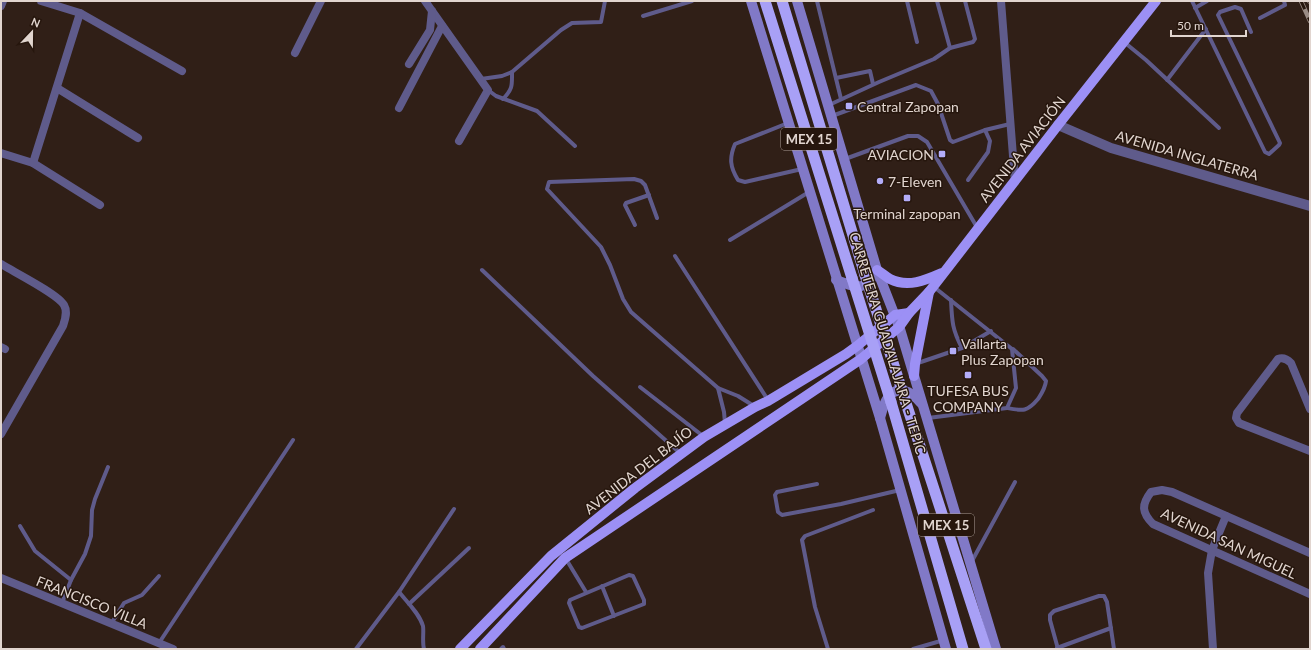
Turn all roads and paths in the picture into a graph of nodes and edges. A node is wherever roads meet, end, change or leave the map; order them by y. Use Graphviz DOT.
graph roads {
  1 [pos="3,1"];
  2 [pos="40,1"];
  3 [pos="321,1"];
  4 [pos="425,1"];
  5 [pos="605,1"];
  6 [pos="692,1"];
  7 [pos="751,1"];
  8 [pos="765,1"];
  9 [pos="782,1"];
  10 [pos="797,1"];
  11 [pos="817,1"];
  12 [pos="906,1"];
  13 [pos="937,1"];
  14 [pos="965,1"];
  15 [pos="1001,1"];
  16 [pos="1156,1"];
  17 [pos="1192,1"];
  18 [pos="1207,1"];
  19 [pos="1284,1"];
  20 [pos="1,6"];
  21 [pos="1195,8"];
  22 [pos="432,11"];
  23 [pos="80,13"];
  24 [pos="643,16"];
  25 [pos="1260,18"];
  26 [pos="442,26"];
  27 [pos="1206,29"];
  28 [pos="1251,32"];
  29 [pos="917,42"];
  30 [pos="1124,42"];
  31 [pos="950,48"];
  32 [pos="294,53"];
  33 [pos="409,64"];
  34 [pos="182,71"];
  35 [pos="512,72"];
  36 [pos="836,78"];
  37 [pos="480,80"];
  38 [pos="1167,80"];
  39 [pos="873,84"];
  40 [pos="57,88"];
  41 [pos="488,90"];
  42 [pos="503,99"];
  43 [pos="841,99"];
  44 [pos="828,105"];
  45 [pos="399,108"];
  46 [pos="832,116"];
  47 [pos="788,122"];
  48 [pos="1010,124"];
  49 [pos="1058,125"];
  50 [pos="1219,128"];
  51 [pos="985,130"];
  52 [pos="138,138"];
  53 [pos="459,141"];
  54 [pos="575,146"];
  55 [pos="1,153"];
  56 [pos="845,160"];
  57 [pos="33,164"];
  58 [pos="802,169"];
  59 [pos="968,180"];
  60 [pos="1015,182"];
  61 [pos="809,192"];
  62 [pos="649,195"];
  63 [pos="100,206"];
  64 [pos="1310,206"];
  65 [pos="657,218"];
  66 [pos="635,225"];
  67 [pos="978,229"];
  68 [pos="730,240"];
  69 [pos="675,256"];
  70 [pos="1,264"];
  71 [pos="482,270"];
  72 [pos="877,270"];
  73 [pos="944,272"];
  74 [pos="836,280"];
  75 [pos="932,289"];
  76 [pos="951,300"];
  77 [pos="909,312"];
  78 [pos="895,315"];
  79 [pos="899,327"];
  80 [pos="991,331"];
  81 [pos="857,346"];
  82 [pos="962,348"];
  83 [pos="1012,349"];
  84 [pos="861,359"];
  85 [pos="915,364"];
  86 [pos="914,376"];
  87 [pos="640,387"];
  88 [pos="718,388"];
  89 [pos="768,401"];
  90 [pos="754,407"];
  91 [pos="924,407"];
  92 [pos="1007,408"];
  93 [pos="1310,410"];
  94 [pos="880,418"];
  95 [pos="927,418"];
  96 [pos="725,425"];
  97 [pos="1,434"];
  98 [pos="704,437"];
  99 [pos="293,440"];
  100 [pos="1310,451"];
  101 [pos="681,454"];
  102 [pos="108,468"];
  103 [pos="1015,482"];
  104 [pos="817,484"];
  105 [pos="900,490"];
  106 [pos="454,509"];
  107 [pos="873,510"];
  108 [pos="1226,516"];
  109 [pos="20,526"];
  110 [pos="469,548"];
  111 [pos="1212,550"];
  112 [pos="1310,553"];
  113 [pos="565,558"];
  114 [pos="970,563"];
  115 [pos="159,576"];
  116 [pos="1,578"];
  117 [pos="71,580"];
  118 [pos="602,586"];
  119 [pos="399,592"];
  120 [pos="586,592"];
  121 [pos="1310,594"];
  122 [pos="62,603"];
  123 [pos="409,604"];
  124 [pos="614,616"];
  125 [pos="111,624"];
  126 [pos="1111,628"];
  127 [pos="160,643"];
  128 [pos="945,645"];
  129 [pos="1058,648"];
  130 [pos="173,649"];
  131 [pos="356,649"];
  132 [pos="424,649"];
  133 [pos="460,649"];
  134 [pos="480,649"];
  135 [pos="828,649"];
  136 [pos="913,649"];
  137 [pos="964,649"];
  138 [pos="986,649"];
  139 [pos="996,649"];
  140 [pos="1114,649"];
  141 [pos="1213,649"];
  1 -- 20 [label="street"];
  2 -- 23 [label="street"];
  3 -- 32 [label="street"];
  4 -- 22 [label="street"];
  5 -- 35 [label="lane"];
  6 -- 24 [label="lane"];
  7 -- 47 [label="main road"];
  8 -- 137 [label="highway, CARRETERA GUADALAJARA - TEPIC / MEX 15, bridge"];
  9 -- 138 [label="highway, CARRETERA GUADALAJARA - TEPIC / MEX 15, bridge"];
  10 -- 44 [label="main road"];
  11 -- 36 [label="lane"];
  12 -- 29 [label="lane"];
  13 -- 31 [label="lane"];
  14 -- 31 [label="lane"];
  15 -- 48 [label="street"];
  16 -- 30 [label="main road, AVENIDA AVIACIÓN"];
  17 -- 21 [label="lane"];
  18 -- 21 [label="lane"];
  19 -- 25 [label="lane"];
  21 -- 27 [label="lane"];
  22 -- 26 [label="street"];
  22 -- 33 [label="street"];
  23 -- 34 [label="street"];
  23 -- 40 [label="street"];
  26 -- 37 [label="street"];
  26 -- 45 [label="street"];
  27 -- 28 [label="lane"];
  27 -- 38 [label="lane"];
  30 -- 38 [label="lane"];
  30 -- 49 [label="main road, AVENIDA AVIACIÓN"];
  31 -- 39 [label="lane"];
  35 -- 37 [label="lane"];
  35 -- 42 [label="lane"];
  36 -- 39 [label="lane"];
  36 -- 43 [label="lane"];
  37 -- 41 [label="street"];
  38 -- 50 [label="lane"];
  39 -- 43 [label="lane"];
  40 -- 52 [label="street"];
  40 -- 57 [label="street"];
  41 -- 42 [label="lane"];
  41 -- 53 [label="street"];
  42 -- 54 [label="lane"];
  43 -- 44 [label="lane"];
  44 -- 46 [label="main road"];
  46 -- 51 [label="lane"];
  46 -- 56 [label="main road"];
  47 -- 58 [label="main road"];
  47 -- 58 [label="lane"];
  48 -- 51 [label="lane"];
  48 -- 60 [label="street"];
  49 -- 60 [label="main road, AVENIDA AVIACIÓN"];
  49 -- 64 [label="street, AVENIDA INGLATERRA"];
  51 -- 59 [label="lane"];
  55 -- 57 [label="street"];
  56 -- 67 [label="lane"];
  56 -- 72 [label="main road"];
  57 -- 63 [label="street"];
  58 -- 61 [label="main road"];
  60 -- 67 [label="main road, AVENIDA AVIACIÓN"];
  61 -- 68 [label="lane"];
  61 -- 74 [label="main road"];
  62 -- 65 [label="lane"];
  62 -- 66 [label="lane"];
  62 -- 88 [label="lane"];
  67 -- 73 [label="main road, AVENIDA AVIACIÓN"];
  69 -- 89 [label="lane"];
  70 -- 97 [label="street"];
  71 -- 101 [label="lane"];
  72 -- 73 [label="main road"];
  72 -- 74 [label="main road"];
  72 -- 78 [label="main road"];
  73 -- 75 [label="main road, AVENIDA AVIACIÓN"];
  74 -- 81 [label="main road"];
  75 -- 76 [label="lane"];
  75 -- 77 [label="main road, AVENIDA AVIACIÓN"];
  75 -- 85 [label="main road"];
  76 -- 80 [label="lane"];
  76 -- 82 [label="lane"];
  77 -- 78 [label="main road"];
  77 -- 79 [label="main road, AVENIDA AVIACIÓN"];
  78 -- 79 [label="main road"];
  78 -- 81 [label="main road"];
  79 -- 84 [label="main road, AVENIDA AVIACIÓN"];
  79 -- 86 [label="main road"];
  80 -- 82 [label="lane"];
  80 -- 83 [label="lane"];
  81 -- 84 [label="main road"];
  81 -- 89 [label="main road, AVENIDA DEL BAJÍO"];
  82 -- 85 [label="lane"];
  83 -- 92 [label="lane"];
  83 -- 92 [label="lane"];
  84 -- 94 [label="main road"];
  84 -- 113 [label="main road, AVENIDA DEL BAJÍO"];
  85 -- 86 [label="main road"];
  86 -- 91 [label="main road"];
  87 -- 98 [label="lane"];
  88 -- 90 [label="lane"];
  88 -- 96 [label="lane"];
  89 -- 90 [label="main road, AVENIDA DEL BAJÍO"];
  90 -- 96 [label="main road, AVENIDA DEL BAJÍO"];
  91 -- 94 [label="main road"];
  91 -- 95 [label="main road"];
  92 -- 95 [label="lane"];
  93 -- 100 [label="street"];
  94 -- 105 [label="main road"];
  95 -- 114 [label="main road"];
  96 -- 98 [label="main road, AVENIDA DEL BAJÍO"];
  98 -- 101 [label="main road, AVENIDA DEL BAJÍO"];
  99 -- 127 [label="lane"];
  101 -- 133 [label="main road, AVENIDA DEL BAJÍO"];
  102 -- 117 [label="lane"];
  103 -- 114 [label="lane"];
  104 -- 105 [label="lane"];
  105 -- 128 [label="main road"];
  106 -- 119 [label="lane"];
  107 -- 135 [label="lane"];
  108 -- 111 [label="street"];
  108 -- 111 [label="street, AVENIDA SAN MIGUEL"];
  108 -- 112 [label="street, AVENIDA SAN MIGUEL"];
  109 -- 117 [label="lane"];
  110 -- 123 [label="lane"];
  111 -- 121 [label="street, AVENIDA SAN MIGUEL"];
  111 -- 141 [label="street"];
  113 -- 120 [label="lane"];
  113 -- 134 [label="main road, AVENIDA DEL BAJÍO"];
  114 -- 139 [label="main road"];
  115 -- 125 [label="lane"];
  116 -- 122 [label="street, FRANCISCO VILLA"];
  117 -- 122 [label="lane"];
  118 -- 120 [label="lane"];
  118 -- 124 [label="lane"];
  118 -- 124 [label="lane"];
  119 -- 123 [label="lane"];
  119 -- 131 [label="lane"];
  120 -- 124 [label="lane"];
  122 -- 125 [label="street, FRANCISCO VILLA"];
  123 -- 132 [label="lane"];
  125 -- 127 [label="street, FRANCISCO VILLA"];
  126 -- 129 [label="lane"];
  126 -- 129 [label="lane"];
  126 -- 140 [label="lane"];
  127 -- 130 [label="street, FRANCISCO VILLA"];
  128 -- 136 [label="lane"];
}
